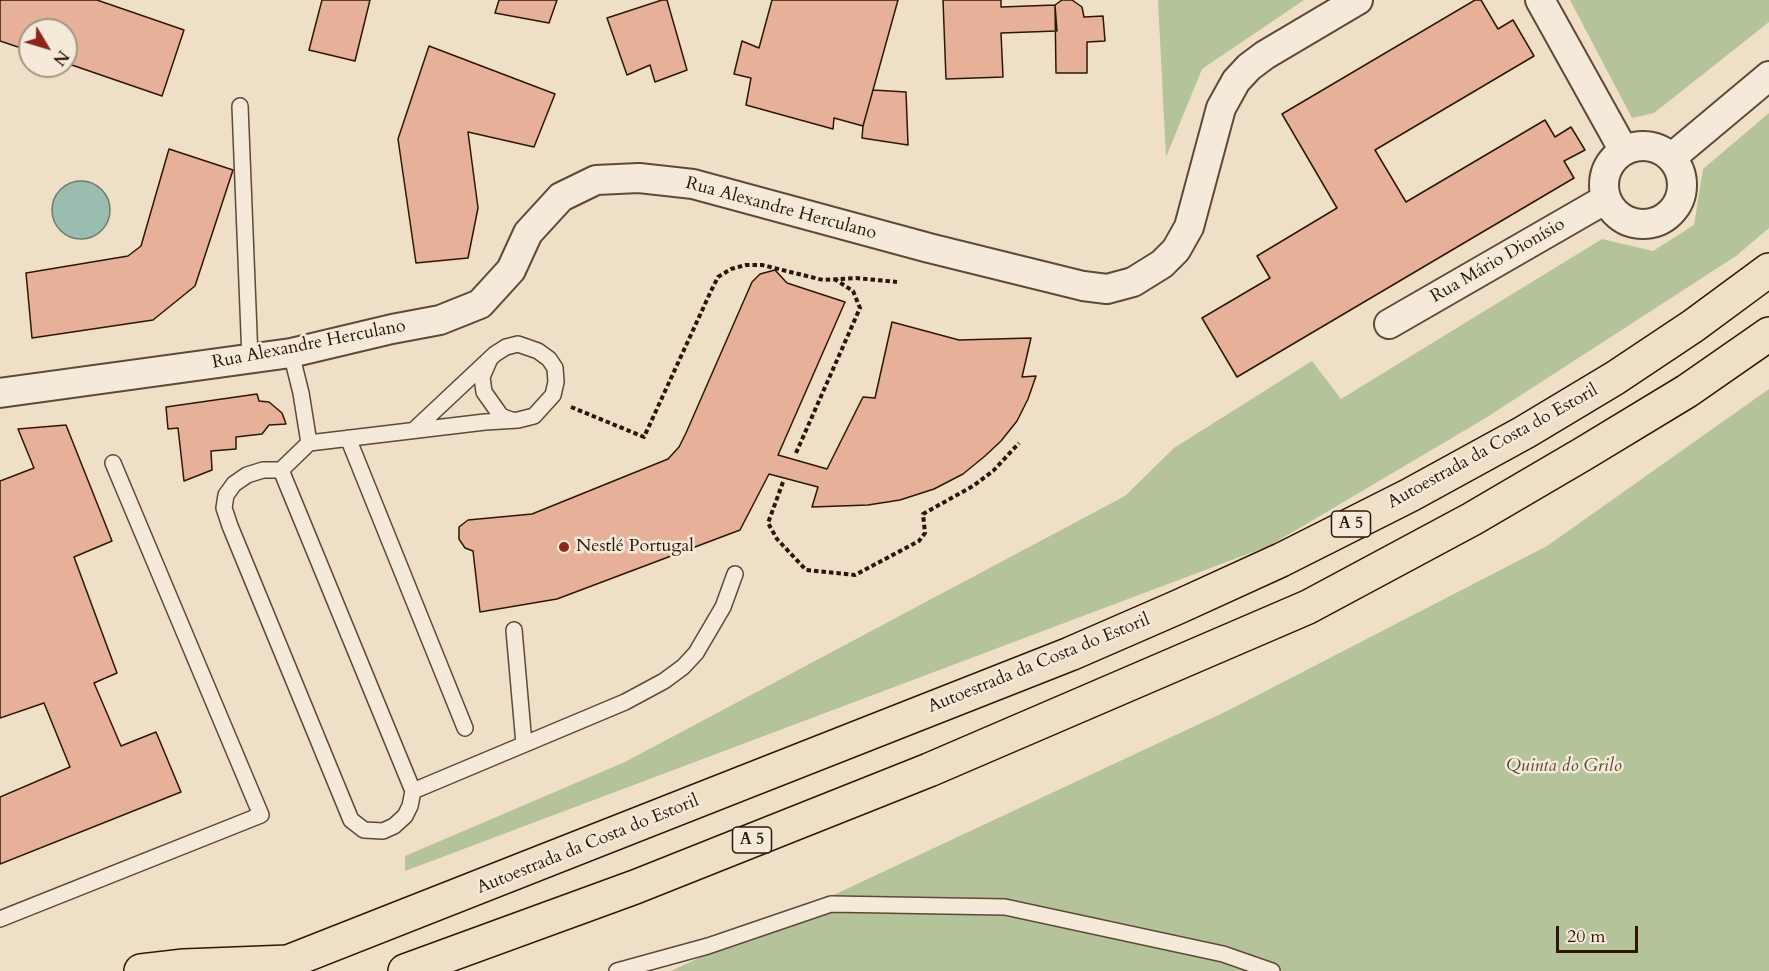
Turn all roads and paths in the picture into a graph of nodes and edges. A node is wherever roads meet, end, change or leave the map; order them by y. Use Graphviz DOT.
graph roads {
  1 [pos="1358,0"];
  2 [pos="1540,0"];
  3 [pos="1769,76"];
  4 [pos="240,106"];
  5 [pos="1624,151"];
  6 [pos="1671,158"];
  7 [pos="1606,199"];
  8 [pos="1769,270"];
  9 [pos="836,280"];
  10 [pos="897,282"];
  11 [pos="1389,324"];
  12 [pos="1769,334"];
  13 [pos="291,352"];
  14 [pos="490,358"];
  15 [pos="250,359"];
  16 [pos="0,377"];
  17 [pos="61,383"];
  18 [pos="0,393"];
  19 [pos="571,406"];
  20 [pos="511,420"];
  21 [pos="414,430"];
  22 [pos="348,438"];
  23 [pos="309,443"];
  24 [pos="1019,443"];
  25 [pos="796,453"];
  26 [pos="113,463"];
  27 [pos="281,470"];
  28 [pos="783,482"];
  29 [pos="735,574"];
  30 [pos="514,630"];
  31 [pos="465,728"];
  32 [pos="524,744"];
  33 [pos="413,790"];
  34 [pos="0,919"];
  35 [pos="277,966"];
  36 [pos="412,969"];
  37 [pos="141,971"];
  38 [pos="617,971"];
  39 [pos="1272,971"];
  1 -- 13 [label="street, Rua Alexandre Herculano"];
  2 -- 5 [label="street"];
  3 -- 6 [label="street"];
  4 -- 15 [label="lane"];
  5 -- 6 [label="street"];
  5 -- 7 [label="street"];
  6 -- 7 [label="street"];
  7 -- 11 [label="street, Rua Mário Dionísio"];
  8 -- 35 [label="highway, Autoestrada da Costa do Estoril / A 5"];
  9 -- 10 [label="path"];
  9 -- 19 [label="path"];
  9 -- 25 [label="path"];
  12 -- 36 [label="highway, A 5"];
  13 -- 15 [label="street, Rua Alexandre Herculano"];
  13 -- 23 [label="lane"];
  14 -- 20 [label="lane"];
  14 -- 20 [label="lane"];
  14 -- 21 [label="lane"];
  15 -- 17 [label="street, Rua Alexandre Herculano"];
  16 -- 17 [label="street"];
  17 -- 18 [label="street, Rua Alexandre Herculano"];
  20 -- 21 [label="lane"];
  21 -- 22 [label="lane"];
  22 -- 23 [label="lane"];
  22 -- 31 [label="lane"];
  23 -- 27 [label="lane"];
  24 -- 28 [label="path"];
  26 -- 34 [label="lane"];
  27 -- 33 [label="lane"];
  27 -- 33 [label="lane"];
  29 -- 32 [label="lane"];
  30 -- 32 [label="lane"];
  32 -- 33 [label="lane"];
  35 -- 37 [label="highway, Autoestrada da Costa do Estoril"];
  38 -- 39 [label="lane"];
}
